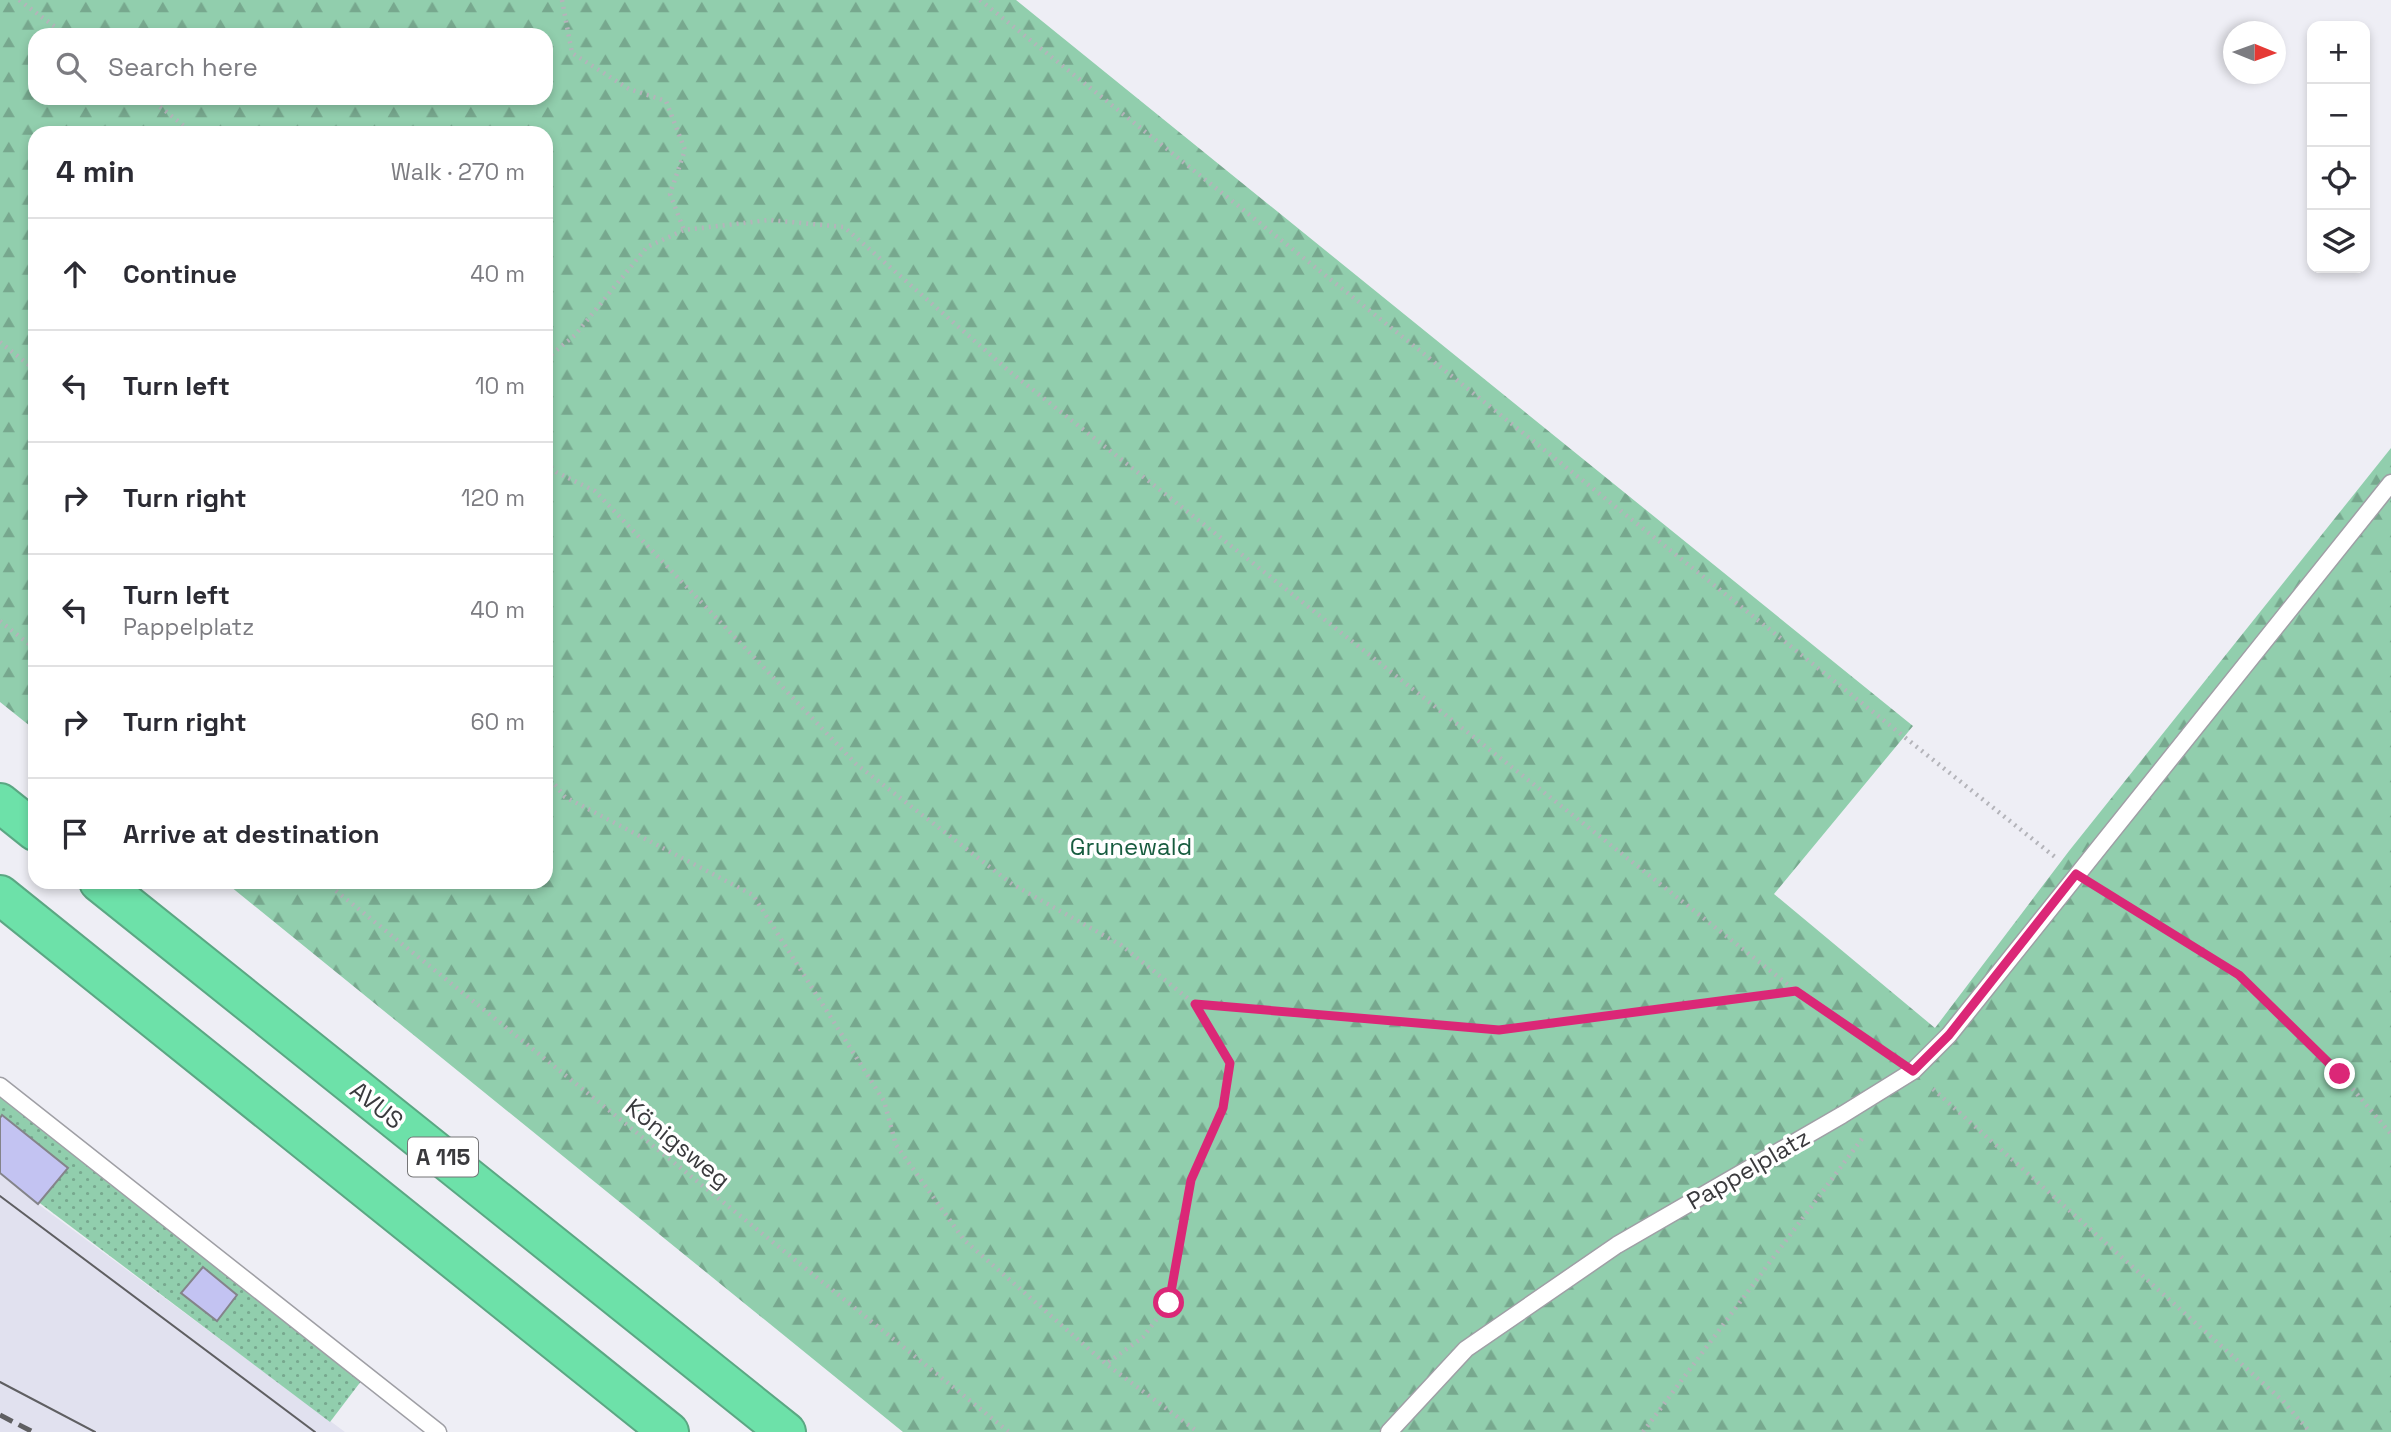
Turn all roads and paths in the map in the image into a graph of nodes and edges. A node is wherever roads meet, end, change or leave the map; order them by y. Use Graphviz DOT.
graph roads {
  1 [pos="19,0"];
  2 [pos="562,0"];
  3 [pos="980,0"];
  4 [pos="57,28"];
  5 [pos="158,105"];
  6 [pos="184,126"];
  7 [pos="684,230"];
  8 [pos="0,342"];
  9 [pos="553,353"];
  10 [pos="28,364"];
  11 [pos="553,470"];
  12 [pos="2391,483"];
  13 [pos="0,621"];
  14 [pos="28,643"];
  15 [pos="553,782"];
  16 [pos="0,803"];
  17 [pos="28,825"];
  18 [pos="2076,874"];
  19 [pos="108,889"];
  20 [pos="334,889"];
  21 [pos="0,895"];
  22 [pos="1796,991"];
  23 [pos="1195,1004"];
  24 [pos="1913,1071"];
  25 [pos="0,1086"];
  26 [pos="1872,1126"];
  27 [pos="2391,1134"];
  28 [pos="1106,1364"];
  29 [pos="438,1432"];
  30 [pos="669,1432"];
  31 [pos="786,1432"];
  32 [pos="1009,1432"];
  33 [pos="1198,1432"];
  34 [pos="1390,1432"];
  35 [pos="1643,1432"];
  36 [pos="2310,1432"];
  1 -- 4 [label="path"];
  2 -- 7 [label="path"];
  3 -- 18 [label="path"];
  5 -- 6 [label="path"];
  7 -- 9 [label="path"];
  7 -- 22 [label="path"];
  8 -- 10 [label="path"];
  11 -- 23 [label="path"];
  12 -- 18 [label="lane, Pappelplatz"];
  13 -- 14 [label="path"];
  15 -- 28 [label="path"];
  16 -- 17 [label="highway"];
  18 -- 24 [label="lane, Pappelplatz"];
  18 -- 27 [label="path"];
  19 -- 31 [label="highway, AVUS / A 115"];
  20 -- 32 [label="path, Königsweg"];
  21 -- 30 [label="highway, A 115"];
  22 -- 23 [label="path"];
  22 -- 24 [label="path"];
  23 -- 28 [label="path"];
  24 -- 34 [label="lane, Pappelplatz"];
  24 -- 36 [label="path"];
  25 -- 29 [label="lane"];
  26 -- 35 [label="path"];
  28 -- 33 [label="path"];
}
